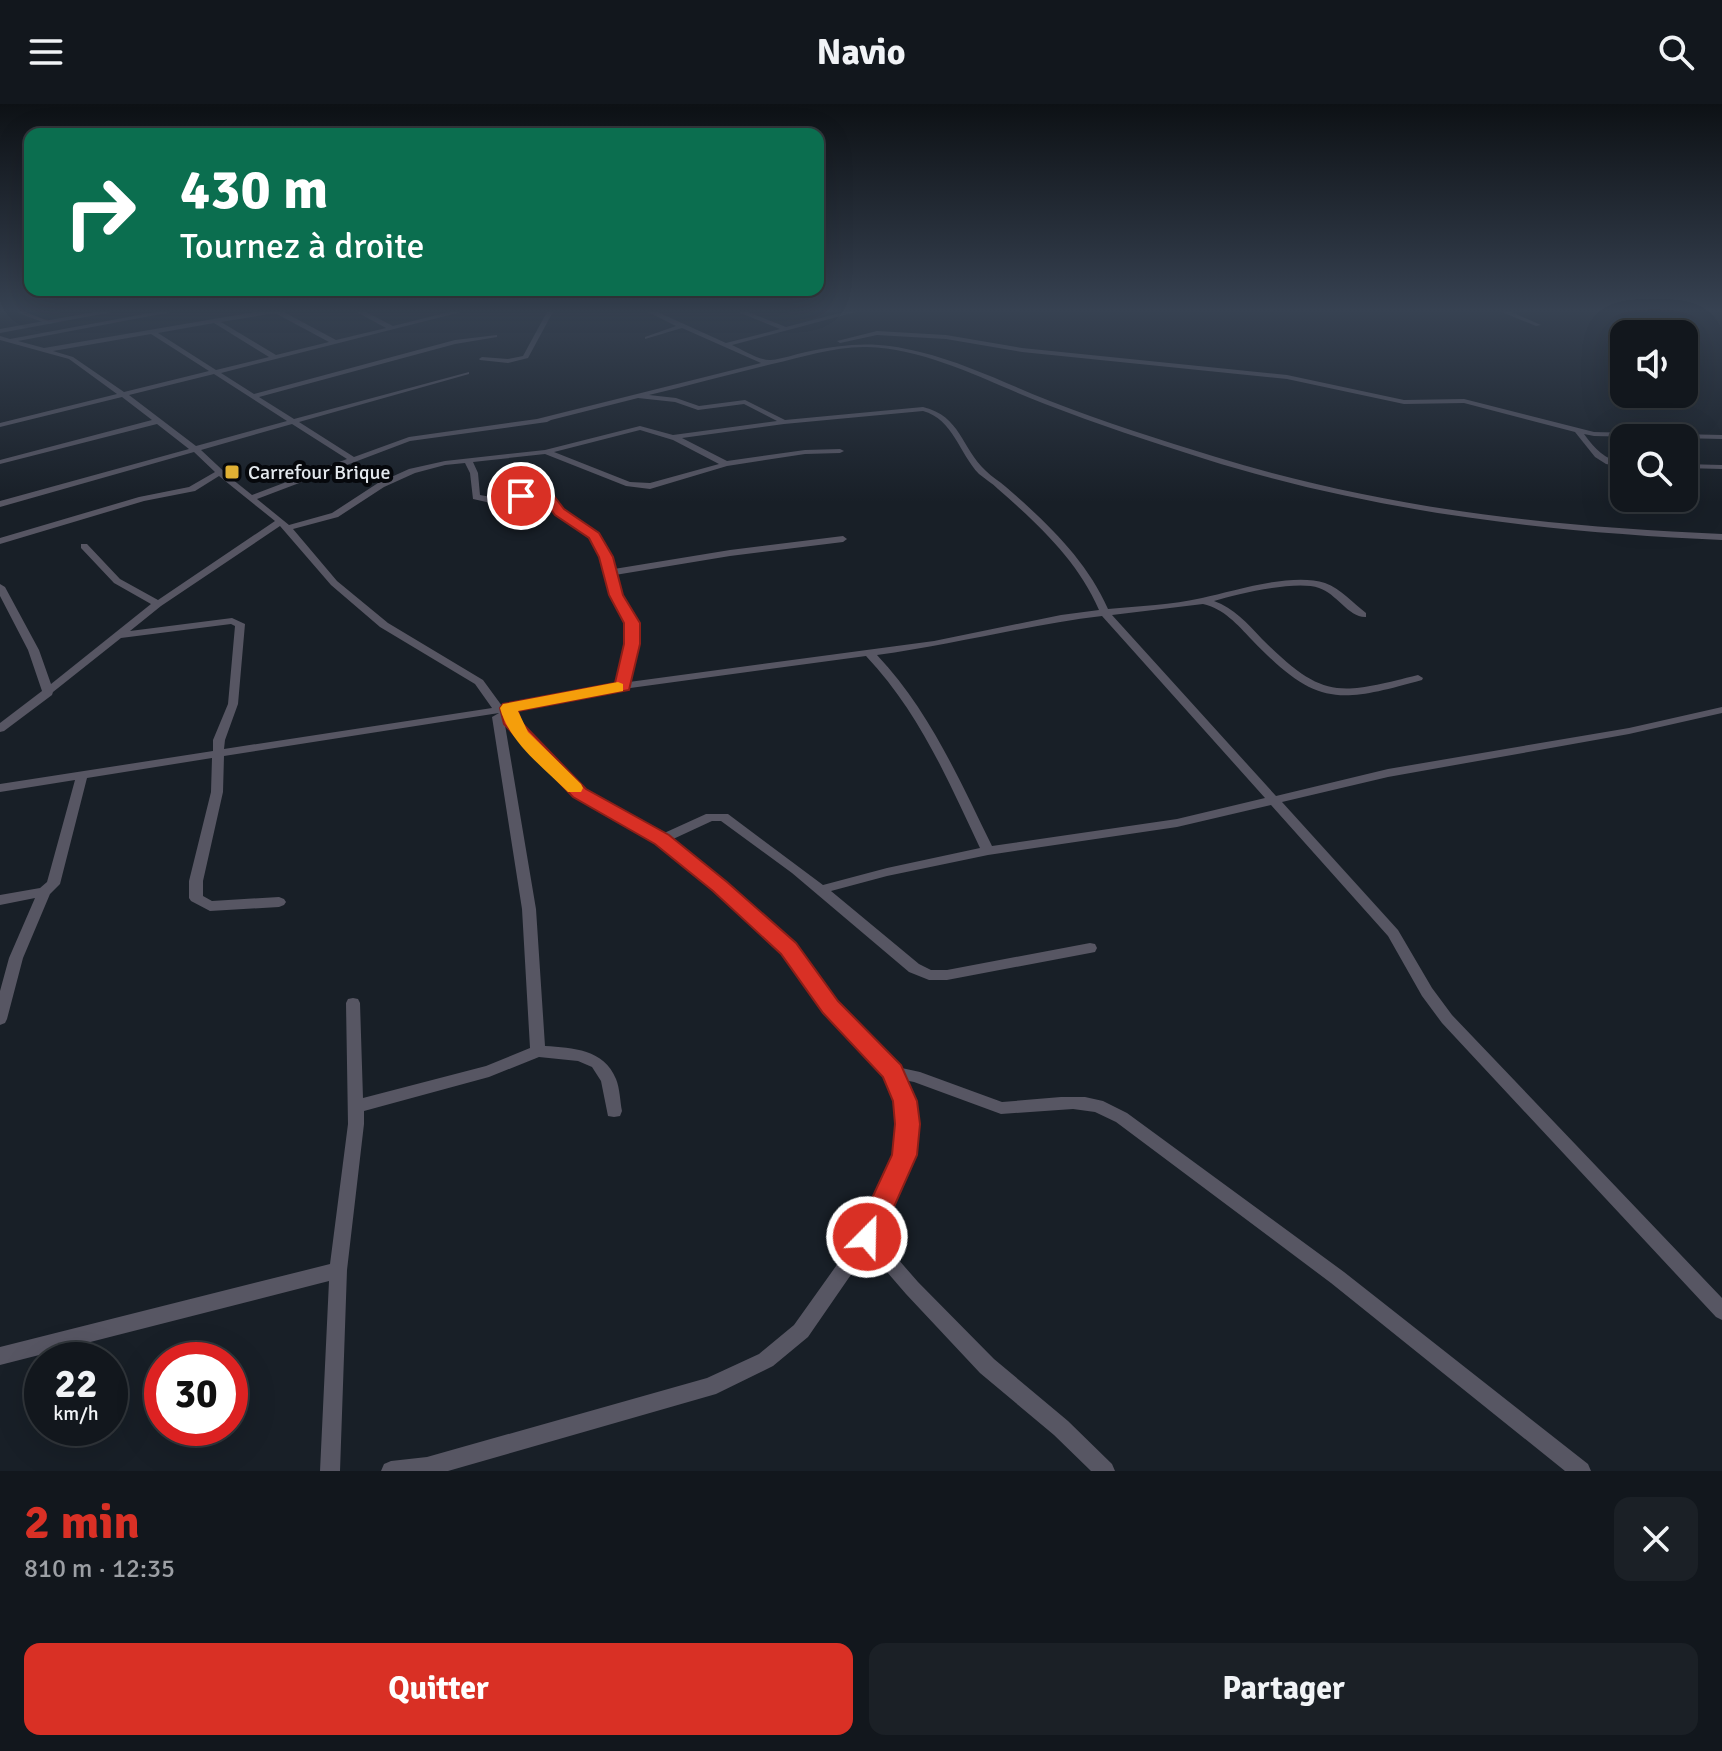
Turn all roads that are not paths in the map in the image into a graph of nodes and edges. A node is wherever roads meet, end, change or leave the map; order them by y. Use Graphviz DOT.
graph roads {
  1 [pos="93,374"];
  2 [pos="210,374"];
  3 [pos="214,374"];
  4 [pos="338,374"];
  5 [pos="464,374"];
  6 [pos="725,374"];
  7 [pos="967,374"];
  8 [pos="1256,374"];
  9 [pos="122,394"];
  10 [pos="639,396"];
  11 [pos="252,397"];
  12 [pos="666,399"];
  13 [pos="540,420"];
  14 [pos="292,421"];
  15 [pos="155,422"];
  16 [pos="784,422"];
  17 [pos="0,425"];
  18 [pos="1579,432"];
  19 [pos="673,437"];
  20 [pos="1722,437"];
  21 [pos="196,450"];
  22 [pos="840,451"];
  23 [pos="545,452"];
  24 [pos="353,460"];
  25 [pos="468,460"];
  26 [pos="0,462"];
  27 [pos="726,464"];
  28 [pos="1610,464"];
  29 [pos="1698,466"];
  30 [pos="1722,467"];
  31 [pos="220,472"];
  32 [pos="251,498"];
  33 [pos="0,504"];
  34 [pos="283,525"];
  35 [pos="1722,537"];
  36 [pos="843,539"];
  37 [pos="0,541"];
  38 [pos="84,546"];
  39 [pos="608,573"];
  40 [pos="0,587"];
  41 [pos="1203,601"];
  42 [pos="158,604"];
  43 [pos="1105,613"];
  44 [pos="1362,615"];
  45 [pos="121,635"];
  46 [pos="869,653"];
  47 [pos="1418,678"];
  48 [pos="623,686"];
  49 [pos="48,693"];
  50 [pos="506,710"];
  51 [pos="1721,712"];
  52 [pos="0,729"];
  53 [pos="218,754"];
  54 [pos="82,775"];
  55 [pos="0,788"];
  56 [pos="1277,801"];
  57 [pos="662,839"];
  58 [pos="988,851"];
  59 [pos="820,890"];
  60 [pos="44,892"];
  61 [pos="0,900"];
  62 [pos="279,902"];
  63 [pos="1090,948"];
  64 [pos="353,1003"];
  65 [pos="0,1019"];
  66 [pos="538,1051"];
  67 [pos="893,1072"];
  68 [pos="357,1106"];
  69 [pos="614,1111"];
  70 [pos="867,1237"];
  71 [pos="338,1270"];
  72 [pos="1722,1311"];
  73 [pos="0,1356"];
  74 [pos="330,1471"];
  75 [pos="391,1471"];
  76 [pos="1105,1471"];
  77 [pos="1581,1471"];
  1 -- 9 [label="street"];
  2 -- 9 [label="street"];
  3 -- 11 [label="street"];
  4 -- 11 [label="street"];
  5 -- 14 [label="street"];
  6 -- 10 [label="street"];
  7 -- 35 [label="street"];
  8 -- 18 [label="street"];
  9 -- 15 [label="street"];
  9 -- 17 [label="street"];
  10 -- 12 [label="street"];
  10 -- 13 [label="street"];
  11 -- 14 [label="street"];
  12 -- 13 [label="street"];
  12 -- 16 [label="street"];
  13 -- 24 [label="street"];
  14 -- 21 [label="street"];
  14 -- 24 [label="street"];
  15 -- 21 [label="street"];
  15 -- 26 [label="street"];
  16 -- 19 [label="street"];
  16 -- 43 [label="street"];
  18 -- 20 [label="street"];
  18 -- 28 [label="street"];
  19 -- 23 [label="street"];
  19 -- 27 [label="street"];
  21 -- 31 [label="street"];
  21 -- 33 [label="street"];
  22 -- 27 [label="street"];
  23 -- 25 [label="street"];
  23 -- 27 [label="street"];
  24 -- 32 [label="street"];
  25 -- 34 [label="street"];
  25 -- 39 [label="street"];
  29 -- 30 [label="street"];
  31 -- 32 [label="street"];
  31 -- 37 [label="street"];
  32 -- 34 [label="street"];
  34 -- 42 [label="street"];
  34 -- 50 [label="street"];
  36 -- 39 [label="street"];
  38 -- 42 [label="street"];
  39 -- 48 [label="street"];
  40 -- 49 [label="street"];
  41 -- 43 [label="street"];
  41 -- 44 [label="street"];
  41 -- 47 [label="street"];
  42 -- 45 [label="street"];
  43 -- 46 [label="street"];
  43 -- 56 [label="street"];
  45 -- 49 [label="street"];
  45 -- 53 [label="street"];
  46 -- 48 [label="street"];
  46 -- 58 [label="street"];
  48 -- 50 [label="street"];
  49 -- 52 [label="street"];
  50 -- 53 [label="street"];
  50 -- 57 [label="street"];
  50 -- 66 [label="street"];
  51 -- 56 [label="street"];
  53 -- 54 [label="street"];
  53 -- 62 [label="street"];
  54 -- 55 [label="street"];
  54 -- 60 [label="street"];
  56 -- 58 [label="street"];
  56 -- 72 [label="street"];
  57 -- 59 [label="street"];
  57 -- 67 [label="street"];
  58 -- 59 [label="street"];
  59 -- 63 [label="street"];
  60 -- 61 [label="street"];
  60 -- 65 [label="street"];
  64 -- 68 [label="street"];
  66 -- 68 [label="street"];
  66 -- 69 [label="street"];
  67 -- 70 [label="street"];
  67 -- 77 [label="street"];
  68 -- 71 [label="street"];
  70 -- 75 [label="street"];
  70 -- 76 [label="street"];
  71 -- 73 [label="street"];
  71 -- 74 [label="street"];
}
